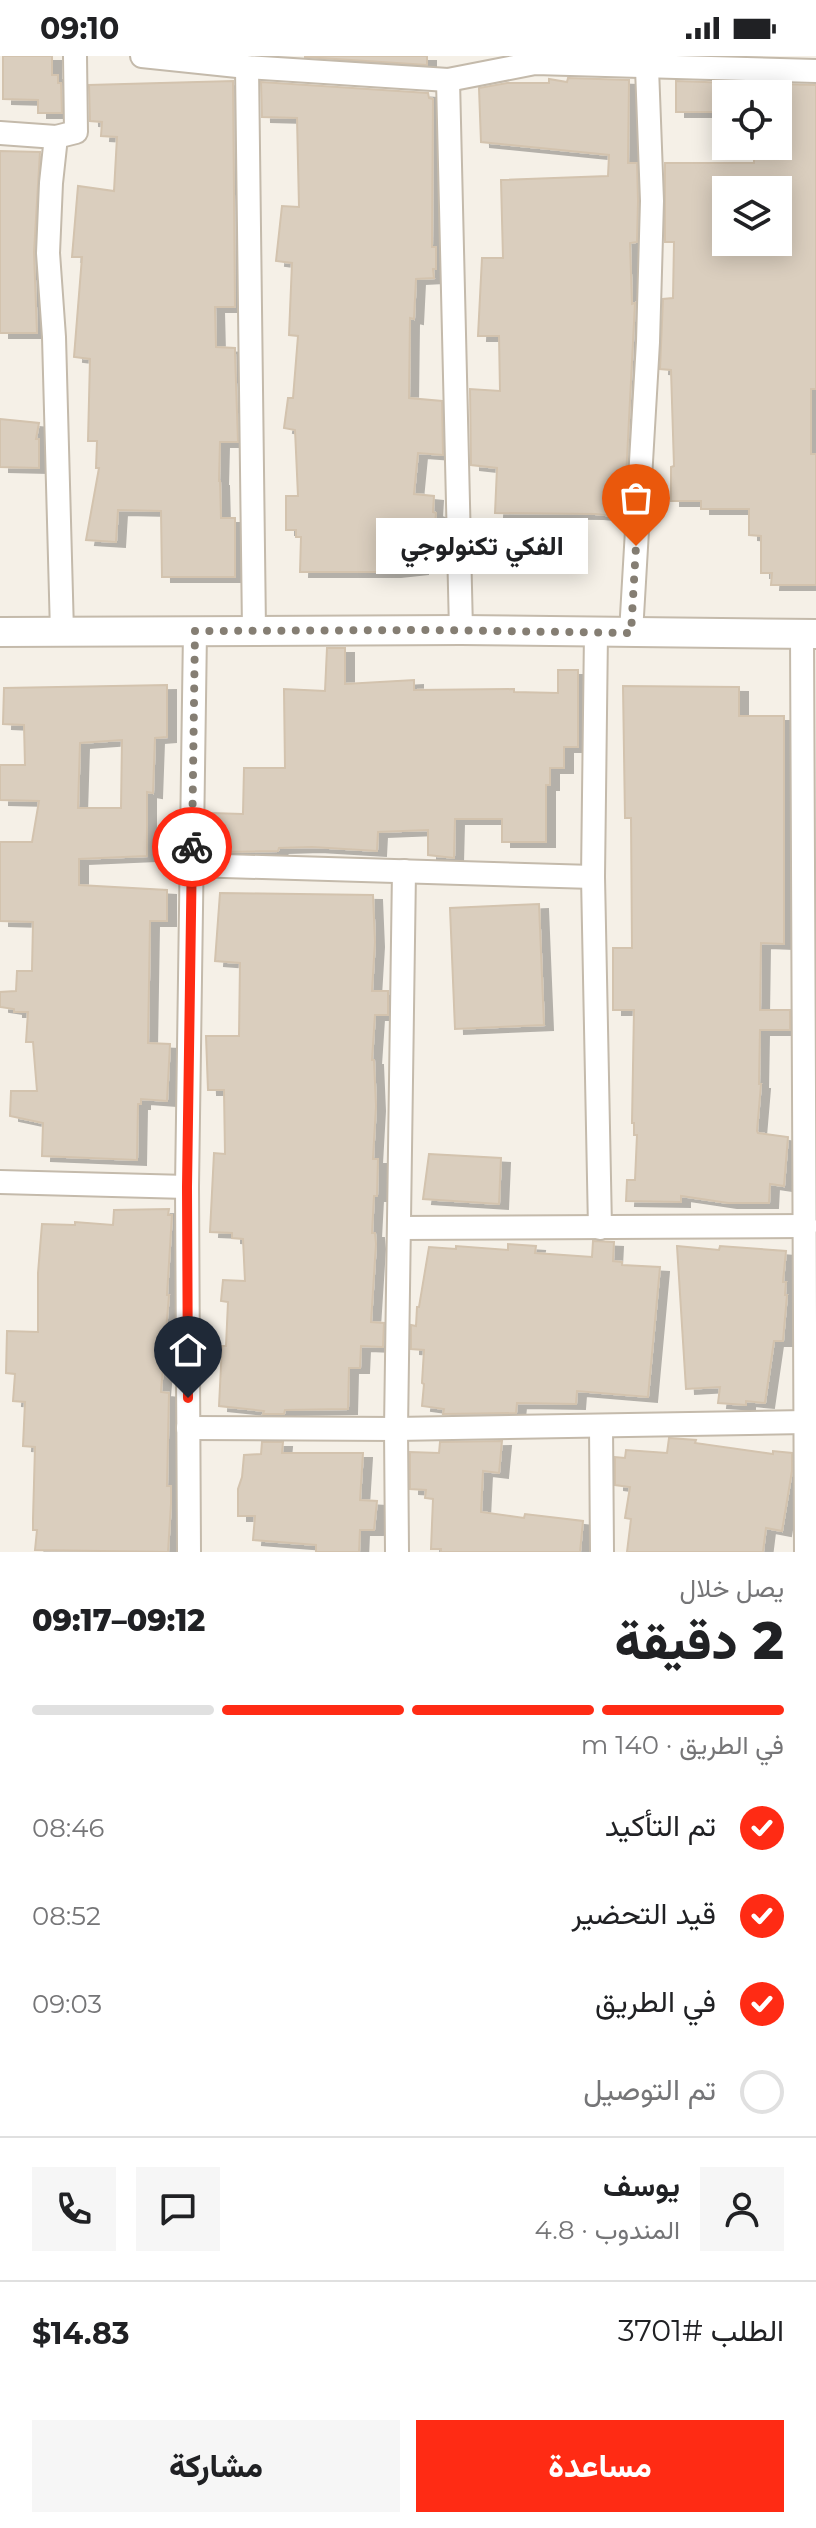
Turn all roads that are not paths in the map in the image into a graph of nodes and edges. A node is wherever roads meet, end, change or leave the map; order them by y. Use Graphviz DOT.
graph roads {
  1 [pos="75,56"];
  2 [pos="142,56"];
  3 [pos="535,60"];
  4 [pos="247,67"];
  5 [pos="647,68"];
  6 [pos="816,71"];
  7 [pos="448,80"];
  8 [pos="0,133"];
  9 [pos="56,137"];
  10 [pos="254,630"];
  11 [pos="461,630"];
  12 [pos="195,631"];
  13 [pos="0,632"];
  14 [pos="62,632"];
  15 [pos="596,632"];
  16 [pos="631,633"];
  17 [pos="809,634"];
  18 [pos="192,865"];
  19 [pos="404,871"];
  20 [pos="593,877"];
  21 [pos="0,1182"];
  22 [pos="810,1186"];
  23 [pos="187,1187"];
  24 [pos="806,1226"];
  25 [pos="399,1228"];
  26 [pos="600,1228"];
  27 [pos="806,1422"];
  28 [pos="601,1426"];
  29 [pos="188,1428"];
  30 [pos="396,1429"];
  31 [pos="189,1552"];
  32 [pos="397,1552"];
  33 [pos="602,1552"];
  34 [pos="806,1552"];
  1 -- 9 [label="street"];
  2 -- 4 [label="street"];
  3 -- 5 [label="street"];
  3 -- 7 [label="street"];
  4 -- 7 [label="street"];
  4 -- 10 [label="street"];
  5 -- 6 [label="street"];
  5 -- 16 [label="street"];
  7 -- 11 [label="street"];
  8 -- 9 [label="street"];
  9 -- 14 [label="street"];
  10 -- 11 [label="street"];
  10 -- 12 [label="street"];
  11 -- 15 [label="street"];
  12 -- 14 [label="street"];
  12 -- 18 [label="street"];
  13 -- 14 [label="street"];
  15 -- 16 [label="street"];
  15 -- 20 [label="street"];
  16 -- 17 [label="street"];
  17 -- 22 [label="street"];
  18 -- 19 [label="street"];
  18 -- 23 [label="street"];
  19 -- 20 [label="street"];
  19 -- 25 [label="street"];
  20 -- 26 [label="street"];
  21 -- 23 [label="street"];
  22 -- 24 [label="street"];
  23 -- 29 [label="street"];
  24 -- 26 [label="street"];
  24 -- 27 [label="street"];
  25 -- 26 [label="street"];
  25 -- 30 [label="street"];
  27 -- 28 [label="street"];
  27 -- 34 [label="street"];
  28 -- 30 [label="street"];
  28 -- 33 [label="street"];
  29 -- 30 [label="street"];
  29 -- 31 [label="street"];
  30 -- 32 [label="street"];
}
